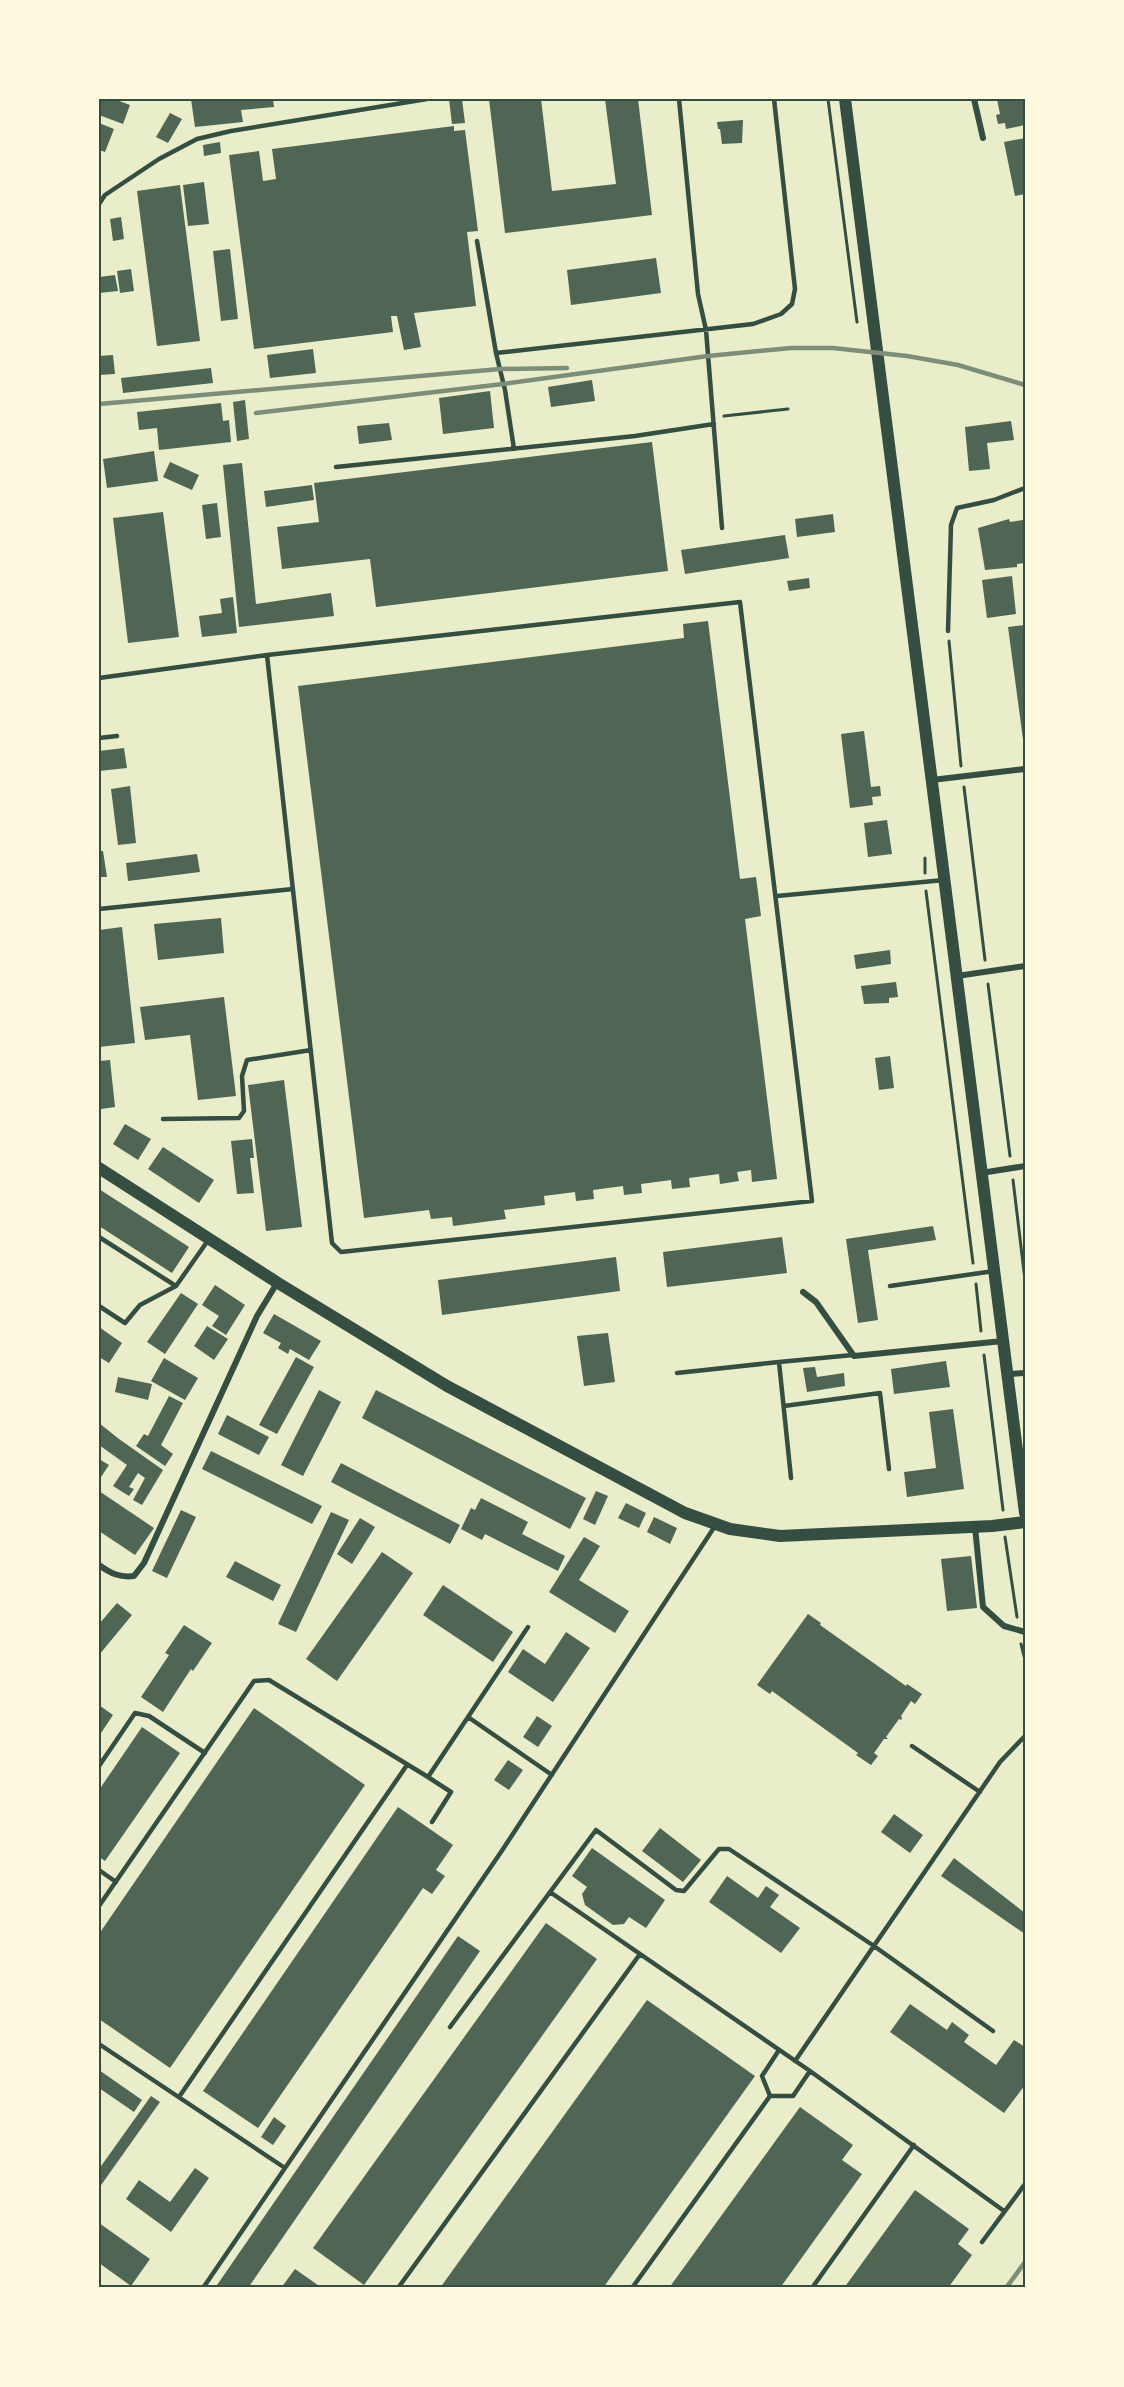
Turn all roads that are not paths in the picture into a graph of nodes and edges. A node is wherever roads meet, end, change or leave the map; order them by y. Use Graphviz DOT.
graph roads {
  1 [pos="427,99"];
  2 [pos="679,99"];
  3 [pos="774,99"];
  4 [pos="845,99"];
  5 [pos="974,99"];
  6 [pos="983,138"];
  7 [pos="99,204"];
  8 [pos="477,241"];
  9 [pos="706,330"];
  10 [pos="496,353"];
  11 [pos="714,424"];
  12 [pos="514,449"];
  13 [pos="336,467"];
  14 [pos="1025,488"];
  15 [pos="722,528"];
  16 [pos="948,630"];
  17 [pos="267,655"];
  18 [pos="99,678"];
  19 [pos="117,736"];
  20 [pos="99,738"];
  21 [pos="1025,769"];
  22 [pos="932,780"];
  23 [pos="944,880"];
  24 [pos="293,889"];
  25 [pos="777,896"];
  26 [pos="99,909"];
  27 [pos="1025,966"];
  28 [pos="956,976"];
  29 [pos="310,1050"];
  30 [pos="163,1119"];
  31 [pos="1025,1167"];
  32 [pos="99,1168"];
  33 [pos="981,1173"];
  34 [pos="99,1237"];
  35 [pos="209,1239"];
  36 [pos="994,1272"];
  37 [pos="278,1283"];
  38 [pos="176,1286"];
  39 [pos="890,1286"];
  40 [pos="803,1292"];
  41 [pos="99,1306"];
  42 [pos="1003,1341"];
  43 [pos="853,1354"];
  44 [pos="778,1362"];
  45 [pos="677,1373"];
  46 [pos="1025,1373"];
  47 [pos="1007,1374"];
  48 [pos="784,1406"];
  49 [pos="889,1469"];
  50 [pos="791,1478"];
  51 [pos="1025,1513"];
  52 [pos="1025,1522"];
  53 [pos="716,1524"];
  54 [pos="975,1527"];
  55 [pos="99,1565"];
  56 [pos="528,1627"];
  57 [pos="1022,1631"];
  58 [pos="468,1717"];
  59 [pos="1025,1736"];
  60 [pos="912,1746"];
  61 [pos="205,1753"];
  62 [pos="407,1765"];
  63 [pos="99,1766"];
  64 [pos="552,1775"];
  65 [pos="428,1777"];
  66 [pos="980,1792"];
  67 [pos="432,1822"];
  68 [pos="99,1870"];
  69 [pos="116,1882"];
  70 [pos="550,1892"];
  71 [pos="99,1906"];
  72 [pos="874,1946"];
  73 [pos="640,1954"];
  74 [pos="450,2027"];
  75 [pos="993,2031"];
  76 [pos="99,2044"];
  77 [pos="779,2050"];
  78 [pos="795,2061"];
  79 [pos="810,2071"];
  80 [pos="179,2097"];
  81 [pos="770,2097"];
  82 [pos="914,2145"];
  83 [pos="285,2168"];
  84 [pos="1025,2184"];
  85 [pos="1004,2211"];
  86 [pos="982,2242"];
  87 [pos="203,2288"];
  88 [pos="398,2288"];
  89 [pos="632,2288"];
  90 [pos="812,2288"];
  1 -- 7 [label="lane"];
  2 -- 9 [label="lane"];
  3 -- 9 [label="lane"];
  4 -- 22 [label="main road"];
  5 -- 6 [label="street"];
  8 -- 10 [label="lane"];
  9 -- 10 [label="lane"];
  9 -- 11 [label="lane"];
  10 -- 12 [label="lane"];
  11 -- 12 [label="lane"];
  11 -- 15 [label="lane"];
  12 -- 13 [label="lane"];
  14 -- 16 [label="lane"];
  17 -- 18 [label="lane"];
  17 -- 24 [label="lane"];
  17 -- 25 [label="lane"];
  19 -- 20 [label="lane"];
  21 -- 22 [label="street"];
  22 -- 23 [label="main road"];
  23 -- 25 [label="lane"];
  23 -- 28 [label="main road"];
  24 -- 26 [label="lane"];
  24 -- 29 [label="lane"];
  25 -- 29 [label="lane"];
  27 -- 28 [label="street"];
  28 -- 33 [label="main road"];
  29 -- 30 [label="lane"];
  31 -- 33 [label="street"];
  32 -- 35 [label="main road"];
  33 -- 36 [label="main road"];
  34 -- 38 [label="lane"];
  35 -- 37 [label="main road"];
  35 -- 38 [label="lane"];
  36 -- 39 [label="lane"];
  36 -- 42 [label="main road"];
  37 -- 53 [label="main road"];
  37 -- 55 [label="street"];
  38 -- 41 [label="lane"];
  40 -- 43 [label="street"];
  42 -- 43 [label="street"];
  42 -- 47 [label="main road"];
  43 -- 44 [label="lane"];
  44 -- 45 [label="lane"];
  44 -- 48 [label="lane"];
  46 -- 47 [label="street"];
  47 -- 51 [label="main road"];
  48 -- 49 [label="lane"];
  48 -- 50 [label="lane"];
  52 -- 54 [label="main road"];
  53 -- 54 [label="main road"];
  53 -- 64 [label="lane"];
  54 -- 57 [label="street"];
  56 -- 58 [label="lane"];
  58 -- 64 [label="lane"];
  58 -- 65 [label="lane"];
  59 -- 66 [label="lane"];
  60 -- 66 [label="lane"];
  61 -- 62 [label="lane"];
  61 -- 63 [label="lane"];
  61 -- 69 [label="lane"];
  62 -- 65 [label="lane"];
  62 -- 80 [label="lane"];
  64 -- 83 [label="lane"];
  65 -- 67 [label="lane"];
  66 -- 72 [label="lane"];
  68 -- 69 [label="lane"];
  69 -- 71 [label="lane"];
  70 -- 72 [label="lane"];
  70 -- 73 [label="lane"];
  70 -- 74 [label="lane"];
  72 -- 75 [label="lane"];
  72 -- 78 [label="lane"];
  73 -- 77 [label="lane"];
  73 -- 88 [label="lane"];
  76 -- 80 [label="lane"];
  77 -- 78 [label="lane"];
  77 -- 81 [label="lane"];
  78 -- 79 [label="lane"];
  79 -- 81 [label="lane"];
  79 -- 82 [label="lane"];
  80 -- 83 [label="lane"];
  81 -- 89 [label="lane"];
  82 -- 85 [label="lane"];
  82 -- 90 [label="lane"];
  83 -- 87 [label="lane"];
  84 -- 85 [label="lane"];
  85 -- 86 [label="lane"];
}
